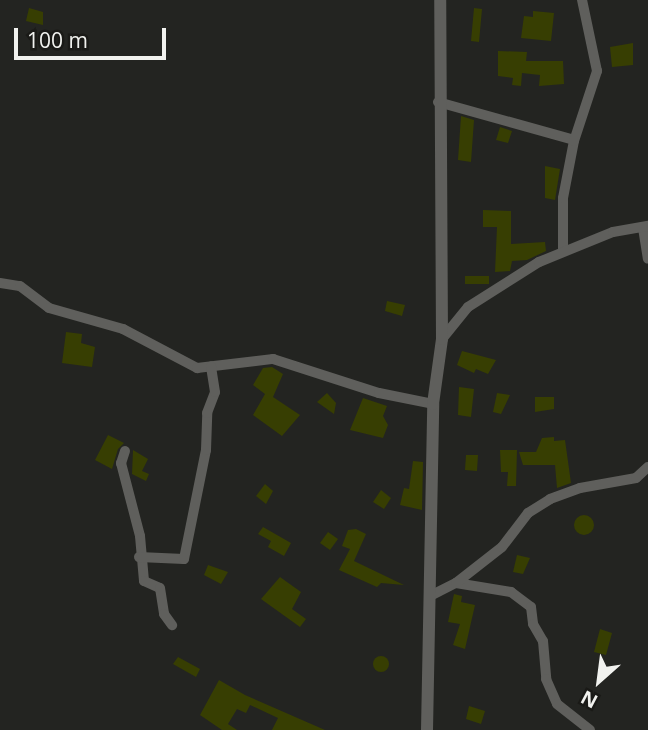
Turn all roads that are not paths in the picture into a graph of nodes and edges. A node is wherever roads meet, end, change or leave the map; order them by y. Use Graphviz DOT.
graph roads {
  1 [pos="440,0"];
  2 [pos="582,0"];
  3 [pos="438,102"];
  4 [pos="574,140"];
  5 [pos="646,227"];
  6 [pos="563,250"];
  7 [pos="648,259"];
  8 [pos="0,283"];
  9 [pos="442,339"];
  10 [pos="211,366"];
  11 [pos="433,404"];
  12 [pos="125,451"];
  13 [pos="648,467"];
  14 [pos="139,557"];
  15 [pos="456,583"];
  16 [pos="430,596"];
  17 [pos="172,625"];
  18 [pos="427,730"];
  19 [pos="590,730"];
  1 -- 3 [label="street"];
  2 -- 4 [label="street"];
  3 -- 4 [label="street"];
  3 -- 9 [label="street"];
  4 -- 6 [label="street"];
  5 -- 6 [label="street"];
  5 -- 7 [label="street"];
  6 -- 9 [label="street"];
  8 -- 10 [label="street"];
  9 -- 11 [label="street"];
  10 -- 11 [label="street"];
  10 -- 14 [label="street"];
  11 -- 16 [label="street"];
  12 -- 14 [label="street"];
  13 -- 15 [label="street"];
  14 -- 17 [label="street"];
  15 -- 16 [label="street"];
  15 -- 19 [label="street"];
  16 -- 18 [label="street"];
}
